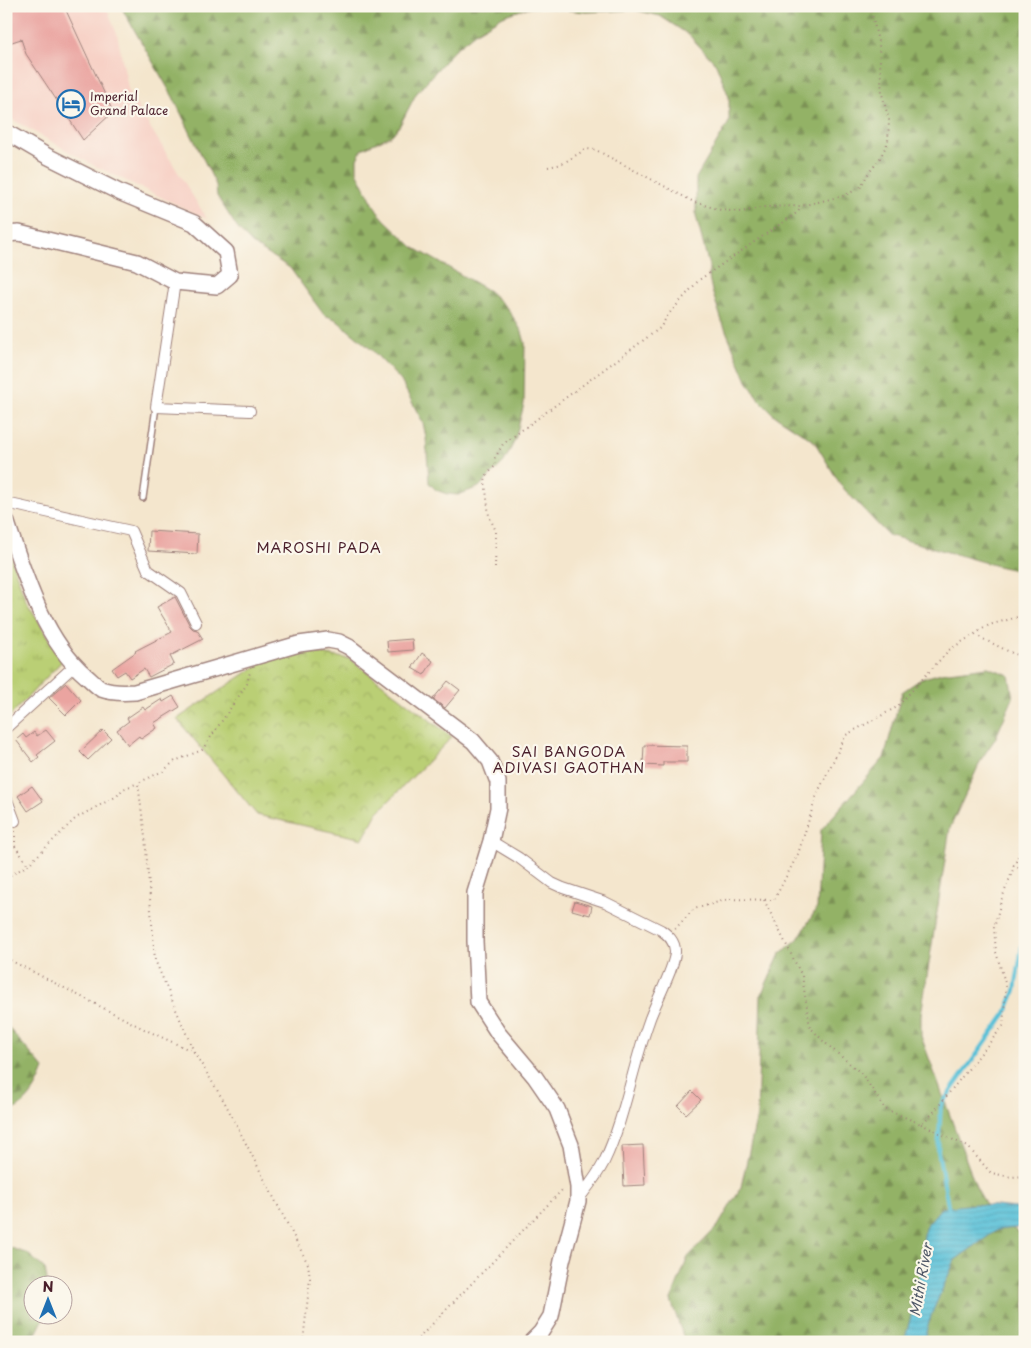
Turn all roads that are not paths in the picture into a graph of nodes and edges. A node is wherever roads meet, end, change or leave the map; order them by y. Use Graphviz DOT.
graph roads {
  1 [pos="6,132"];
  2 [pos="6,234"];
  3 [pos="176,282"];
  4 [pos="156,406"];
  5 [pos="250,411"];
  6 [pos="143,498"];
  7 [pos="6,503"];
  8 [pos="6,520"];
  9 [pos="196,623"];
  10 [pos="74,666"];
  11 [pos="6,728"];
  12 [pos="6,797"];
  13 [pos="15,821"];
  14 [pos="491,841"];
  15 [pos="578,1201"];
  16 [pos="530,1342"];
  1 -- 3 [label="street"];
  2 -- 3 [label="street"];
  3 -- 4 [label="street"];
  4 -- 5 [label="street"];
  4 -- 6 [label="lane"];
  7 -- 9 [label="street"];
  8 -- 10 [label="street"];
  10 -- 11 [label="street"];
  10 -- 14 [label="street"];
  12 -- 13 [label="street"];
  14 -- 15 [label="street"];
  14 -- 15 [label="street"];
  15 -- 16 [label="street"];
}
